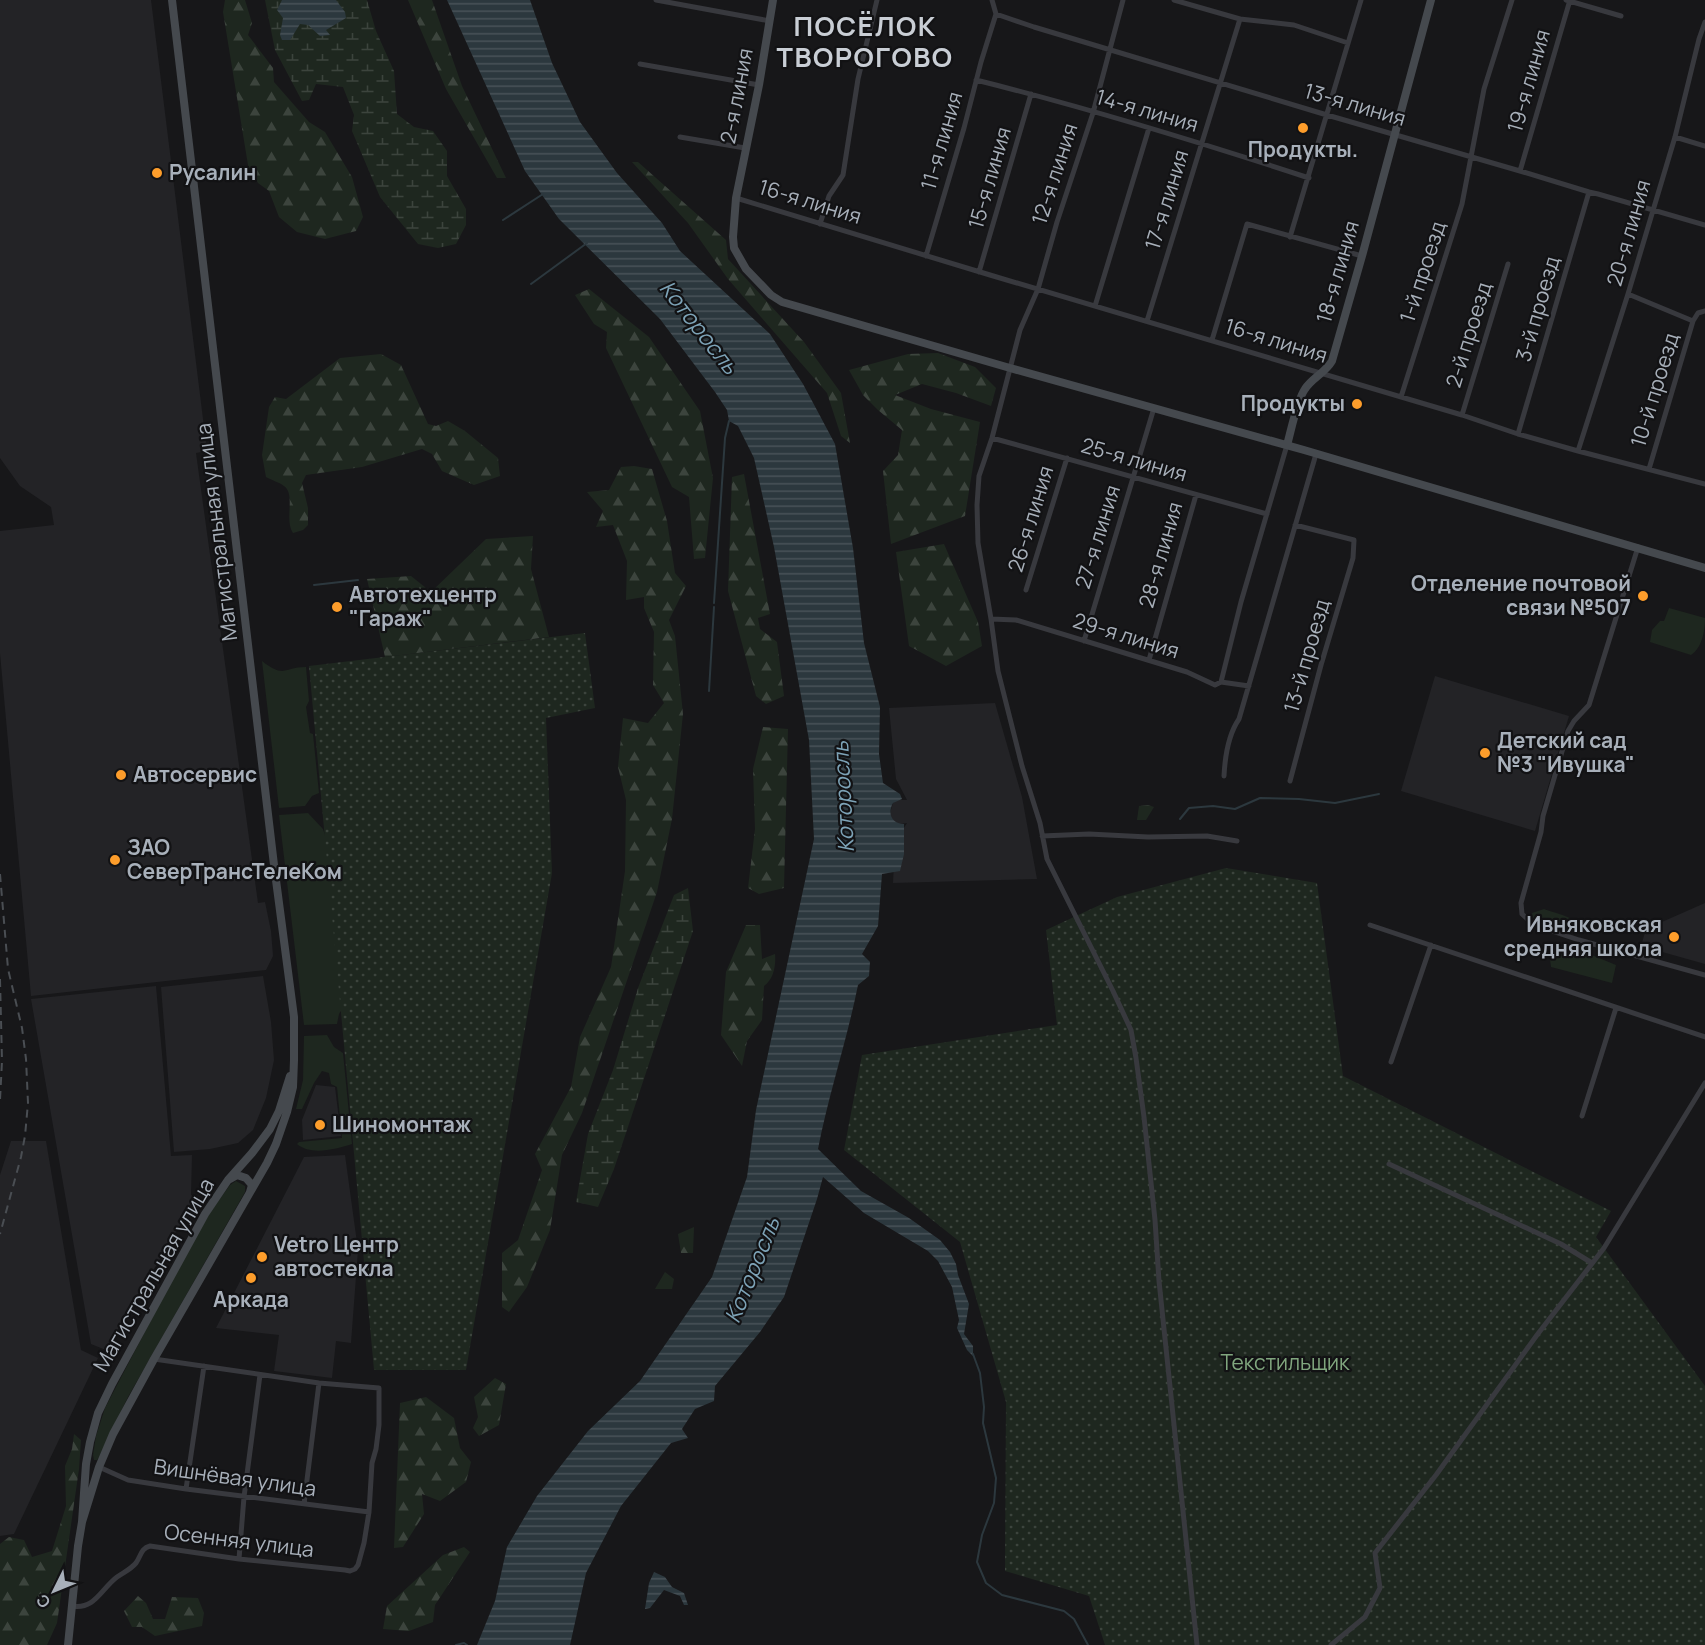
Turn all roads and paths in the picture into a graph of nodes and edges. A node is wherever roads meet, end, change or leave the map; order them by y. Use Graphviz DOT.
graph roads {
  1 [pos="172,0"];
  2 [pos="656,0"];
  3 [pos="773,0"];
  4 [pos="877,0"];
  5 [pos="992,0"];
  6 [pos="1123,0"];
  7 [pos="1174,0"];
  8 [pos="1360,0"];
  9 [pos="1431,0"];
  10 [pos="1512,0"];
  11 [pos="1569,0"];
  12 [pos="1188,2"];
  13 [pos="996,14"];
  14 [pos="1621,16"];
  15 [pos="1240,19"];
  16 [pos="770,21"];
  17 [pos="1705,22"];
  18 [pos="1348,43"];
  19 [pos="1109,50"];
  20 [pos="640,64"];
  21 [pos="976,80"];
  22 [pos="1220,83"];
  23 [pos="759,85"];
  24 [pos="1032,94"];
  25 [pos="1093,112"];
  26 [pos="1327,115"];
  27 [pos="1149,128"];
  28 [pos="1396,134"];
  29 [pos="680,137"];
  30 [pos="1675,137"];
  31 [pos="1202,143"];
  32 [pos="1705,146"];
  33 [pos="745,148"];
  34 [pos="1471,156"];
  35 [pos="1520,171"];
  36 [pos="1309,178"];
  37 [pos="1588,192"];
  38 [pos="736,198"];
  39 [pos="1653,210"];
  40 [pos="820,224"];
  41 [pos="1705,225"];
  42 [pos="1290,237"];
  43 [pos="926,256"];
  44 [pos="1362,256"];
  45 [pos="1508,264"];
  46 [pos="979,272"];
  47 [pos="1038,289"];
  48 [pos="1628,294"];
  49 [pos="1095,306"];
  50 [pos="1705,311"];
  51 [pos="1147,321"];
  52 [pos="1693,321"];
  53 [pos="1212,340"];
  54 [pos="1010,369"];
  55 [pos="1322,373"];
  56 [pos="1401,397"];
  57 [pos="1154,408"];
  58 [pos="1462,415"];
  59 [pos="1518,434"];
  60 [pos="992,438"];
  61 [pos="1287,446"];
  62 [pos="1578,451"];
  63 [pos="1316,454"];
  64 [pos="1067,458"];
  65 [pos="1649,469"];
  66 [pos="1134,476"];
  67 [pos="1705,484"];
  68 [pos="1196,495"];
  69 [pos="1267,514"];
  70 [pos="1296,525"];
  71 [pos="1638,548"];
  72 [pos="1705,568"];
  73 [pos="1026,590"];
  74 [pos="991,619"];
  75 [pos="1084,641"];
  76 [pos="1149,660"];
  77 [pos="1221,682"];
  78 [pos="1248,686"];
  79 [pos="1224,776"];
  80 [pos="1290,781"];
  81 [pos="1042,836"];
  82 [pos="1237,841"];
  83 [pos="1370,925"];
  84 [pos="1431,945"];
  85 [pos="1705,975"];
  86 [pos="1616,1008"];
  87 [pos="1705,1037"];
  88 [pos="294,1060"];
  89 [pos="1391,1062"];
  90 [pos="1705,1083"];
  91 [pos="1582,1116"];
  92 [pos="270,1129"];
  93 [pos="280,1132"];
  94 [pos="1389,1164"];
  95 [pos="228,1180"];
  96 [pos="250,1193"];
  97 [pos="1592,1263"];
  98 [pos="154,1359"];
  99 [pos="204,1366"];
  100 [pos="260,1375"];
  101 [pos="319,1383"];
  102 [pos="86,1464"];
  103 [pos="99,1467"];
  104 [pos="186,1490"];
  105 [pos="244,1497"];
  106 [pos="304,1504"];
  107 [pos="369,1512"];
  108 [pos="82,1522"];
  109 [pos="239,1558"];
  110 [pos="72,1606"];
  111 [pos="68,1645"];
  112 [pos="1197,1645"];
  113 [pos="1331,1645"];
  1 -- 88 [label="main road, Магистральная улица"];
  2 -- 16 [label="street"];
  3 -- 16 [label="main road, 2-я линия"];
  4 -- 40 [label="street"];
  5 -- 13 [label="street"];
  6 -- 19 [label="street, 12-я линия"];
  7 -- 12 [label="street"];
  8 -- 18 [label="street"];
  9 -- 28 [label="main road, 18-я линия"];
  10 -- 34 [label="street, 1-й проезд"];
  11 -- 14 [label="street"];
  11 -- 35 [label="street, 19-я линия"];
  12 -- 15 [label="street"];
  13 -- 19 [label="street, 13-я линия"];
  13 -- 21 [label="street, 11-я линия"];
  15 -- 18 [label="street"];
  15 -- 22 [label="street, 17-я линия"];
  16 -- 23 [label="main road, 2-я линия"];
  17 -- 30 [label="street, 20-я линия"];
  18 -- 26 [label="street"];
  19 -- 22 [label="street, 13-я линия"];
  19 -- 25 [label="street, 12-я линия"];
  20 -- 23 [label="street"];
  21 -- 24 [label="street, 14-я линия"];
  21 -- 43 [label="street, 11-я линия"];
  22 -- 26 [label="street, 13-я линия"];
  22 -- 31 [label="street, 17-я линия"];
  23 -- 33 [label="main road, 2-я линия"];
  24 -- 25 [label="street, 14-я линия"];
  24 -- 46 [label="street, 15-я линия"];
  25 -- 27 [label="street, 14-я линия"];
  25 -- 47 [label="street, 12-я линия"];
  26 -- 28 [label="street, 13-я линия"];
  26 -- 36 [label="street"];
  27 -- 31 [label="street, 14-я линия"];
  27 -- 49 [label="street"];
  28 -- 34 [label="street, 13-я линия"];
  28 -- 44 [label="main road, 18-я линия"];
  29 -- 33 [label="street"];
  30 -- 32 [label="street"];
  30 -- 39 [label="street, 20-я линия"];
  31 -- 36 [label="street, 14-я линия"];
  31 -- 51 [label="street, 17-я линия"];
  33 -- 38 [label="main road, 2-я линия"];
  34 -- 35 [label="street, 13-я линия"];
  34 -- 56 [label="street, 1-й проезд"];
  35 -- 37 [label="street, 13-я линия"];
  36 -- 42 [label="street"];
  37 -- 39 [label="street, 13-я линия"];
  37 -- 59 [label="street, 3-й проезд"];
  38 -- 40 [label="street, 16-я линия"];
  38 -- 54 [label="main road, 16-я линия"];
  39 -- 41 [label="street, 13-я линия"];
  39 -- 48 [label="street, 20-я линия"];
  40 -- 43 [label="street, 16-я линия"];
  42 -- 44 [label="street"];
  42 -- 53 [label="street"];
  43 -- 46 [label="street, 16-я линия"];
  44 -- 55 [label="main road, 18-я линия"];
  45 -- 58 [label="street, 2-й проезд"];
  46 -- 47 [label="street, 16-я линия"];
  47 -- 49 [label="street, 16-я линия"];
  47 -- 54 [label="street, 12-я линия"];
  48 -- 52 [label="street"];
  48 -- 62 [label="street, 20-я линия"];
  49 -- 51 [label="street, 16-я линия"];
  50 -- 52 [label="street"];
  51 -- 53 [label="street, 16-я линия"];
  52 -- 65 [label="street, 10-й проезд"];
  53 -- 55 [label="street, 16-я линия"];
  54 -- 57 [label="main road, 16-я линия"];
  54 -- 60 [label="street, 12-я линия"];
  55 -- 56 [label="street, 16-я линия"];
  55 -- 61 [label="main road, 18-я линия"];
  56 -- 58 [label="street, 16-я линия"];
  57 -- 61 [label="main road, 16-я линия"];
  57 -- 66 [label="street, 27-я линия"];
  58 -- 59 [label="street, 16-я линия"];
  59 -- 62 [label="street, 16-я линия"];
  60 -- 64 [label="street, 25-я линия"];
  60 -- 74 [label="street, 12-я линия"];
  61 -- 63 [label="main road, 16-я линия"];
  61 -- 69 [label="street, 18-я линия"];
  62 -- 65 [label="street, 16-я линия"];
  63 -- 70 [label="street"];
  63 -- 71 [label="main road, 16-я линия"];
  64 -- 66 [label="street, 25-я линия"];
  64 -- 73 [label="street, 26-я линия"];
  65 -- 67 [label="street, 16-я линия"];
  66 -- 68 [label="street, 25-я линия"];
  66 -- 75 [label="street, 27-я линия"];
  68 -- 69 [label="street, 25-я линия"];
  68 -- 76 [label="street, 28-я линия"];
  69 -- 77 [label="street, 18-я линия"];
  70 -- 78 [label="street"];
  70 -- 80 [label="street, 13-й проезд"];
  71 -- 72 [label="main road, 16-я линия"];
  71 -- 85 [label="street"];
  74 -- 75 [label="street, 29-я линия"];
  74 -- 81 [label="street, 12-я линия"];
  75 -- 76 [label="street, 29-я линия"];
  76 -- 77 [label="street, 29-я линия"];
  77 -- 78 [label="street, 29-я линия"];
  78 -- 79 [label="street"];
  81 -- 82 [label="street"];
  81 -- 112 [label="street, 12-я линия"];
  83 -- 84 [label="street"];
  84 -- 86 [label="street"];
  84 -- 89 [label="street"];
  86 -- 87 [label="street"];
  86 -- 91 [label="street"];
  88 -- 92 [label="main road, Магистральная улица"];
  88 -- 93 [label="main road, Магистральная улица"];
  90 -- 97 [label="street"];
  92 -- 93 [label="main road"];
  92 -- 95 [label="main road, Магистральная улица"];
  93 -- 96 [label="main road, Магистральная улица"];
  94 -- 97 [label="street"];
  95 -- 96 [label="main road"];
  95 -- 102 [label="main road, Магистральная улица"];
  96 -- 98 [label="main road, Магистральная улица"];
  97 -- 113 [label="street"];
  98 -- 99 [label="street"];
  98 -- 103 [label="main road, Магистральная улица"];
  99 -- 100 [label="street"];
  99 -- 104 [label="street"];
  100 -- 101 [label="street"];
  100 -- 105 [label="street"];
  101 -- 106 [label="street"];
  101 -- 107 [label="street"];
  102 -- 103 [label="main road"];
  102 -- 108 [label="main road, Магистральная улица"];
  103 -- 104 [label="street, Вишнёвая улица"];
  103 -- 108 [label="main road, Магистральная улица"];
  104 -- 105 [label="street, Вишнёвая улица"];
  105 -- 106 [label="street, Вишнёвая улица"];
  105 -- 109 [label="street"];
  106 -- 107 [label="street, Вишнёвая улица"];
  107 -- 109 [label="street, Осенняя улица"];
  108 -- 110 [label="main road, Магистральная улица"];
  109 -- 110 [label="street, Осенняя улица"];
  110 -- 111 [label="main road, Магистральная улица"];
}
